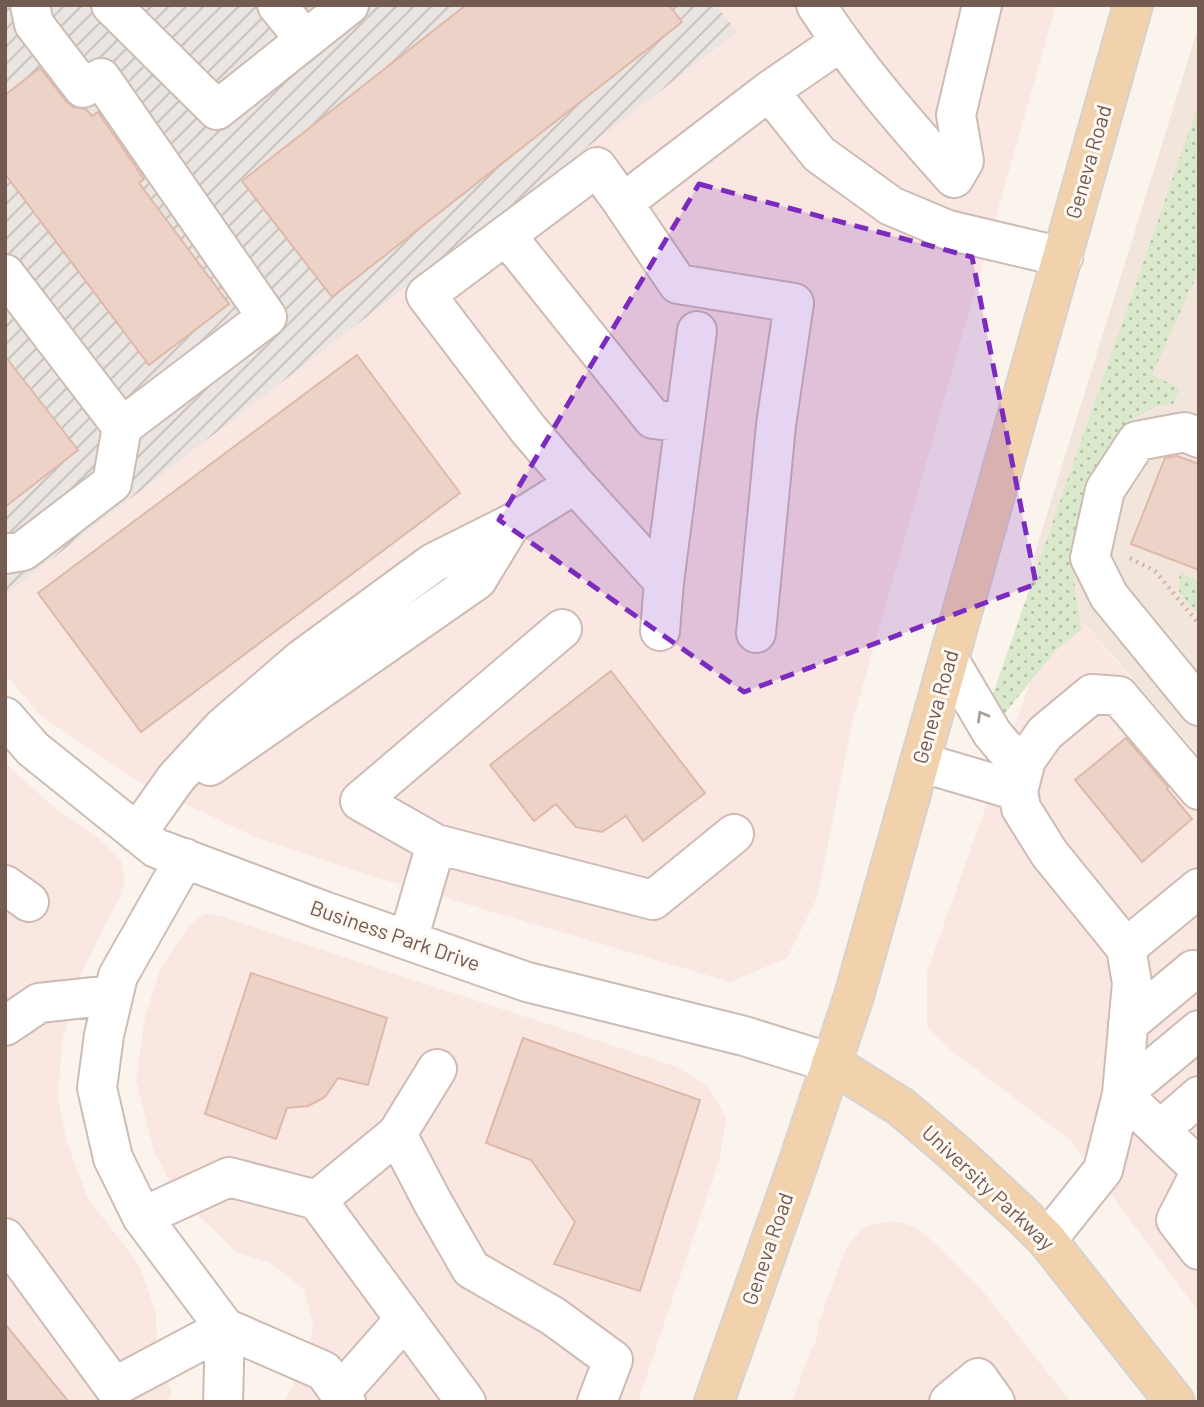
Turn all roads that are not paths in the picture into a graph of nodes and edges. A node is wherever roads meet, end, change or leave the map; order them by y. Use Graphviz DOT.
graph roads {
  1 [pos="30,5"];
  2 [pos="111,5"];
  3 [pos="277,5"];
  4 [pos="349,5"];
  5 [pos="816,5"];
  6 [pos="982,5"];
  7 [pos="1133,5"];
  8 [pos="305,40"];
  9 [pos="840,42"];
  10 [pos="769,91"];
  11 [pos="623,203"];
  12 [pos="506,235"];
  13 [pos="1063,257"];
  14 [pos="5,274"];
  15 [pos="697,331"];
  16 [pos="685,423"];
  17 [pos="122,427"];
  18 [pos="1199,438"];
  19 [pos="575,484"];
  20 [pos="5,554"];
  21 [pos="664,582"];
  22 [pos="562,629"];
  23 [pos="660,631"];
  24 [pos="756,633"];
  25 [pos="949,660"];
  26 [pos="1199,706"];
  27 [pos="5,717"];
  28 [pos="920,762"];
  29 [pos="1022,776"];
  30 [pos="1199,790"];
  31 [pos="137,833"];
  32 [pos="734,834"];
  33 [pos="436,844"];
  34 [pos="185,859"];
  35 [pos="1199,888"];
  36 [pos="408,940"];
  37 [pos="1126,948"];
  38 [pos="1193,970"];
  39 [pos="113,995"];
  40 [pos="1128,1024"];
  41 [pos="5,1026"];
  42 [pos="1199,1030"];
  43 [pos="831,1063"];
  44 [pos="437,1069"];
  45 [pos="1122,1094"];
  46 [pos="1199,1096"];
  47 [pos="1160,1130"];
  48 [pos="397,1134"];
  49 [pos="1199,1168"];
  50 [pos="1199,1174"];
  51 [pos="317,1200"];
  52 [pos="142,1217"];
  53 [pos="5,1238"];
  54 [pos="1047,1240"];
  55 [pos="1199,1250"];
  56 [pos="405,1319"];
  57 [pos="225,1328"];
  58 [pos="118,1394"];
  59 [pos="343,1398"];
  60 [pos="223,1402"];
  61 [pos="466,1402"];
  62 [pos="597,1402"];
  63 [pos="714,1402"];
  64 [pos="948,1402"];
  65 [pos="995,1402"];
  66 [pos="1175,1402"];
  1 -- 17 [label="street"];
  2 -- 8 [label="street"];
  3 -- 8 [label="street"];
  4 -- 8 [label="street"];
  5 -- 9 [label="street"];
  6 -- 9 [label="street"];
  7 -- 13 [label="main road, Geneva Road"];
  9 -- 10 [label="street"];
  10 -- 11 [label="street"];
  10 -- 13 [label="street"];
  11 -- 12 [label="street"];
  11 -- 24 [label="street"];
  12 -- 16 [label="street"];
  12 -- 19 [label="street"];
  13 -- 25 [label="main road, Geneva Road"];
  14 -- 17 [label="street"];
  15 -- 16 [label="street"];
  16 -- 21 [label="street"];
  17 -- 20 [label="street"];
  18 -- 26 [label="street"];
  19 -- 21 [label="street"];
  19 -- 31 [label="street"];
  21 -- 23 [label="street"];
  22 -- 33 [label="street"];
  25 -- 28 [label="main road, Geneva Road"];
  29 -- 25 [label="street, one-way"];
  27 -- 31 [label="street, Business Park Drive"];
  28 -- 29 [label="street"];
  28 -- 43 [label="main road, Geneva Road"];
  29 -- 30 [label="street"];
  29 -- 37 [label="street"];
  31 -- 34 [label="street, Business Park Drive"];
  32 -- 33 [label="street"];
  33 -- 36 [label="street"];
  34 -- 36 [label="street, Business Park Drive"];
  34 -- 39 [label="street"];
  35 -- 37 [label="street"];
  36 -- 43 [label="street, Business Park Drive"];
  37 -- 40 [label="street"];
  38 -- 40 [label="street"];
  39 -- 41 [label="street"];
  39 -- 52 [label="street"];
  40 -- 45 [label="street"];
  42 -- 45 [label="street"];
  43 -- 54 [label="main road, University Parkway"];
  43 -- 63 [label="main road, Geneva Road"];
  44 -- 48 [label="street"];
  45 -- 47 [label="street"];
  45 -- 54 [label="street"];
  46 -- 47 [label="street"];
  47 -- 49 [label="street"];
  48 -- 51 [label="street"];
  48 -- 62 [label="street"];
  50 -- 55 [label="street"];
  51 -- 52 [label="street"];
  51 -- 56 [label="street"];
  52 -- 57 [label="street"];
  53 -- 58 [label="street"];
  54 -- 66 [label="main road, University Parkway"];
  56 -- 59 [label="street"];
  56 -- 61 [label="street"];
  57 -- 58 [label="street"];
  57 -- 59 [label="street"];
  57 -- 60 [label="street"];
  64 -- 65 [label="street"];
}
